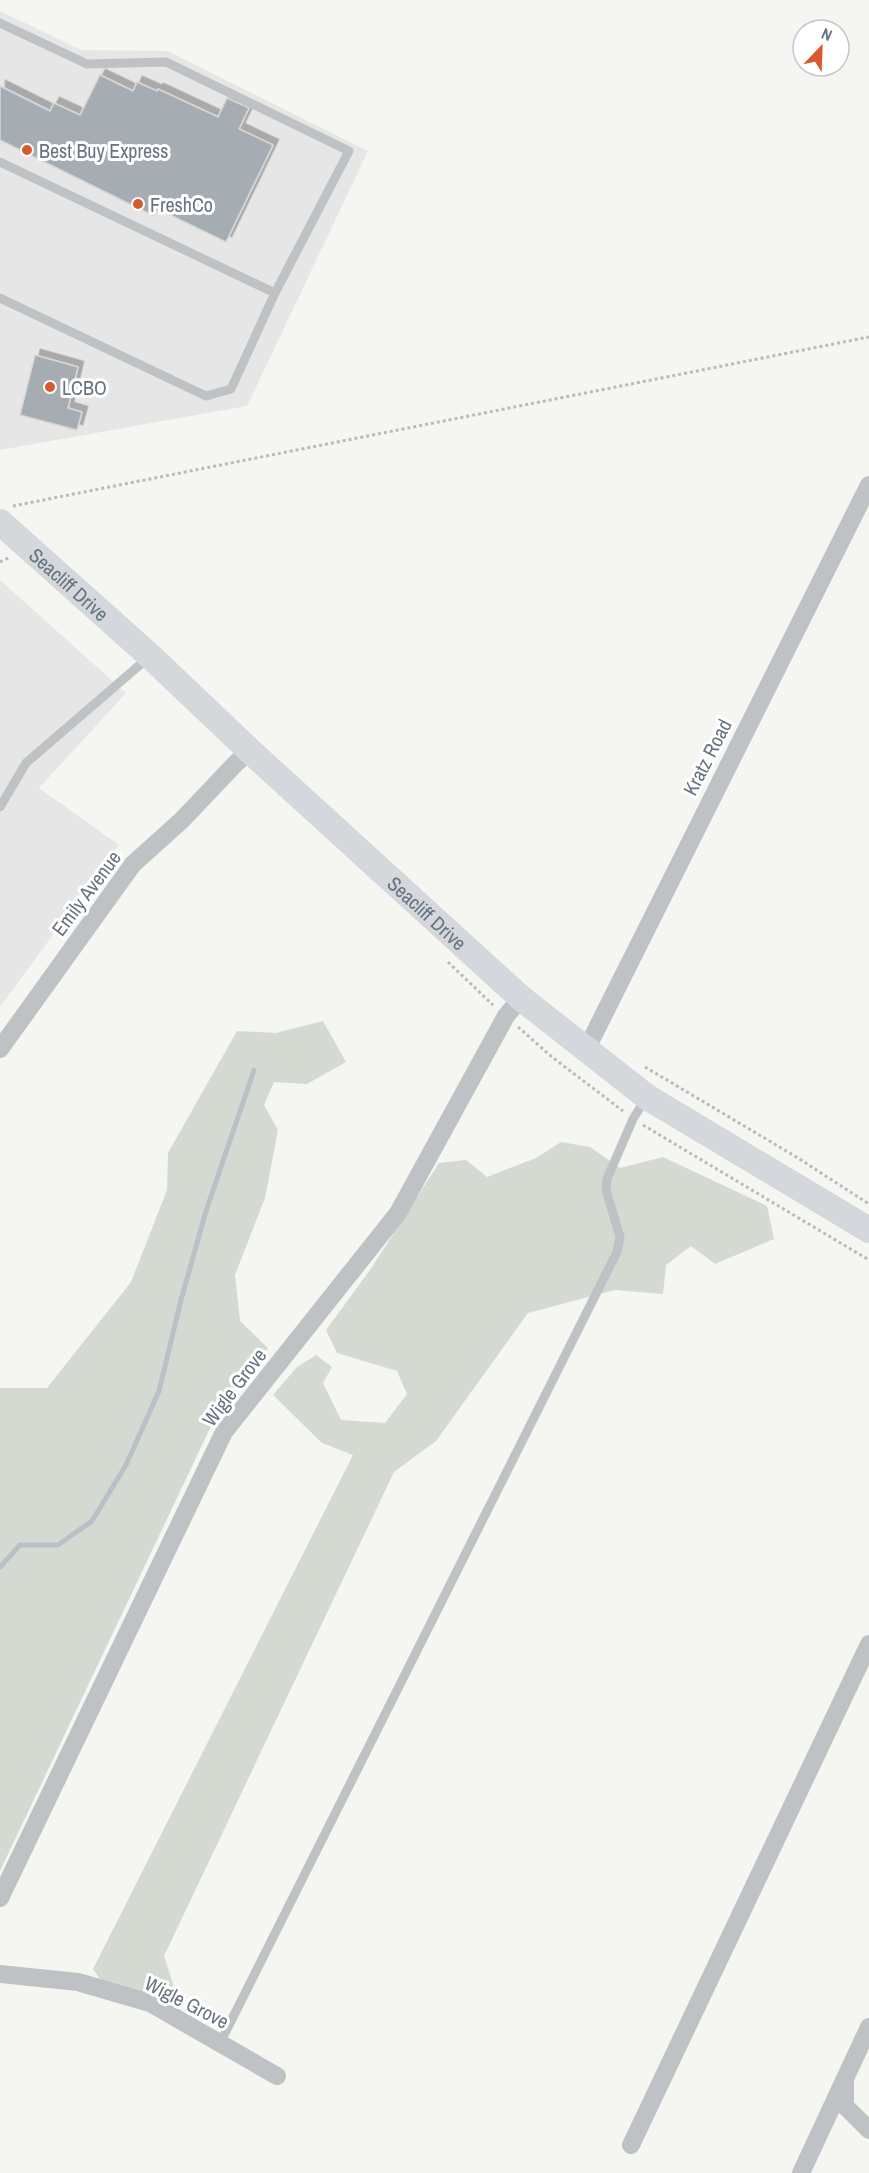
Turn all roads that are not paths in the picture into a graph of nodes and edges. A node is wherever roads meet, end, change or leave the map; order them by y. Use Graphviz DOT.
graph roads {
  1 [pos="0,23"];
  2 [pos="0,162"];
  3 [pos="275,293"];
  4 [pos="1,302"];
  5 [pos="869,485"];
  6 [pos="5,514"];
  7 [pos="150,656"];
  8 [pos="250,752"];
  9 [pos="0,807"];
  10 [pos="522,998"];
  11 [pos="0,1049"];
  12 [pos="586,1050"];
  13 [pos="647,1097"];
  14 [pos="869,1230"];
  15 [pos="869,1644"];
  16 [pos="0,1898"];
  17 [pos="0,1974"];
  18 [pos="869,2027"];
  19 [pos="220,2043"];
  20 [pos="277,2076"];
  21 [pos="845,2079"];
  22 [pos="869,2130"];
  23 [pos="631,2145"];
  24 [pos="801,2173"];
  1 -- 3 [label="lane"];
  2 -- 3 [label="lane"];
  3 -- 4 [label="lane"];
  5 -- 12 [label="street, Kratz Road"];
  6 -- 7 [label="main road, Seacliff Drive"];
  7 -- 8 [label="main road, Seacliff Drive"];
  7 -- 9 [label="lane"];
  8 -- 10 [label="main road, Seacliff Drive"];
  8 -- 11 [label="street, Emily Avenue"];
  10 -- 12 [label="main road, Seacliff Drive"];
  10 -- 16 [label="street, Wigle Grove"];
  12 -- 13 [label="main road, Seacliff Drive"];
  13 -- 14 [label="main road, Seacliff Drive"];
  13 -- 19 [label="lane"];
  15 -- 23 [label="street"];
  17 -- 19 [label="street, Wigle Grove"];
  18 -- 21 [label="street"];
  19 -- 20 [label="street, Wigle Grove"];
  21 -- 22 [label="street"];
  21 -- 24 [label="street"];
}
